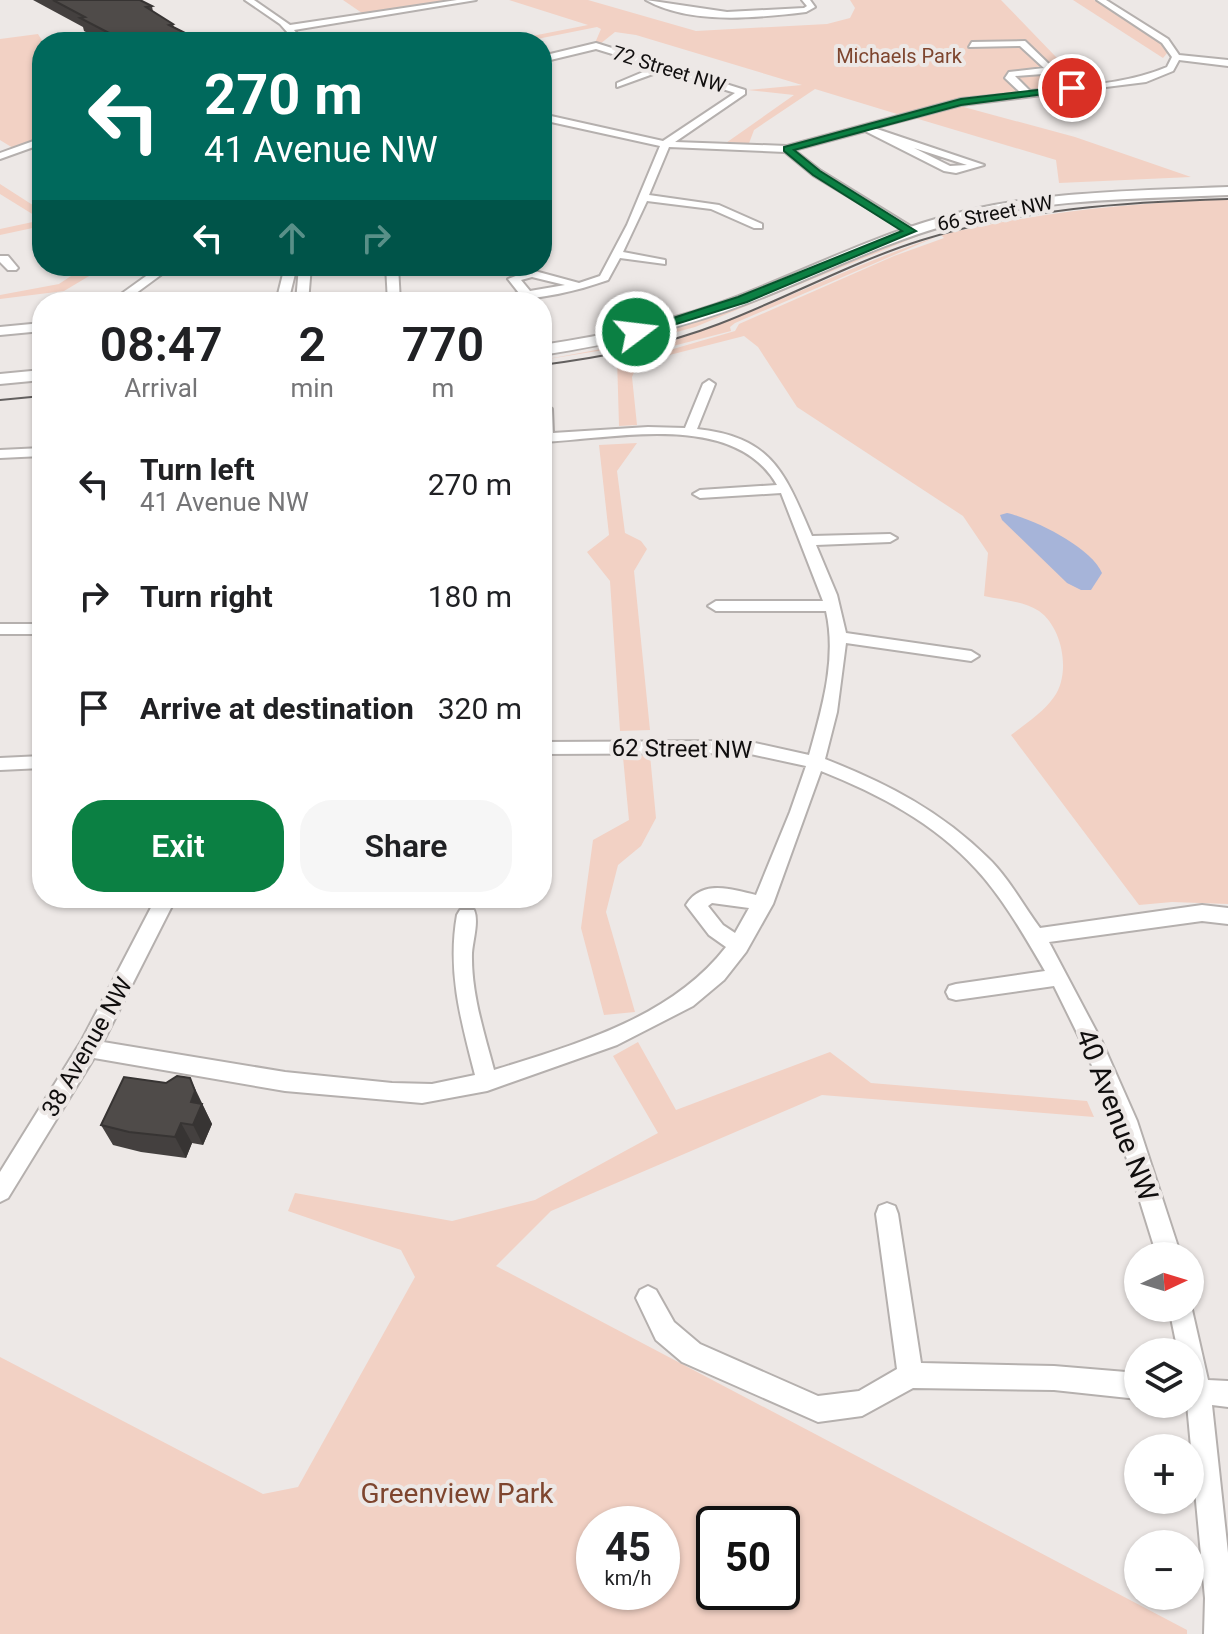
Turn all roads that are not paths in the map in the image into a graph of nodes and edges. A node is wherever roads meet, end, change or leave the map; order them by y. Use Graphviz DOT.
graph roads {
  1 [pos="249,0"];
  2 [pos="472,0"];
  3 [pos="650,0"];
  4 [pos="1101,0"];
  5 [pos="808,4"];
  6 [pos="274,16"];
  7 [pos="334,21"];
  8 [pos="289,28"];
  9 [pos="293,32"];
  10 [pos="309,32"];
  11 [pos="986,44"];
  12 [pos="972,45"];
  13 [pos="996,54"];
  14 [pos="552,57"];
  15 [pos="1176,57"];
  16 [pos="1006,63"];
  17 [pos="1228,63"];
  18 [pos="664,67"];
  19 [pos="1015,73"];
  20 [pos="620,85"];
  21 [pos="1027,93"];
  22 [pos="552,119"];
  23 [pos="868,129"];
  24 [pos="881,135"];
  25 [pos="665,144"];
  26 [pos="32,145"];
  27 [pos="787,149"];
  28 [pos="0,156"];
  29 [pos="1228,188"];
  30 [pos="643,198"];
  31 [pos="758,226"];
  32 [pos="905,228"];
  33 [pos="618,254"];
  34 [pos="0,259"];
  35 [pos="661,262"];
  36 [pos="12,268"];
  37 [pos="154,276"];
  38 [pos="522,276"];
  39 [pos="546,276"];
  40 [pos="586,284"];
  41 [pos="134,292"];
  42 [pos="525,292"];
  43 [pos="547,292"];
  44 [pos="32,328"];
  45 [pos="0,331"];
  46 [pos="552,340"];
  47 [pos="552,348"];
  48 [pos="32,376"];
  49 [pos="0,379"];
  50 [pos="709,384"];
  51 [pos="32,385"];
  52 [pos="0,387"];
  53 [pos="690,431"];
  54 [pos="552,438"];
  55 [pos="32,452"];
  56 [pos="0,454"];
  57 [pos="785,489"];
  58 [pos="700,494"];
  59 [pos="890,538"];
  60 [pos="807,541"];
  61 [pos="716,606"];
  62 [pos="832,606"];
  63 [pos="0,629"];
  64 [pos="32,629"];
  65 [pos="838,637"];
  66 [pos="971,656"];
  67 [pos="552,748"];
  68 [pos="32,762"];
  69 [pos="815,762"];
  70 [pos="0,764"];
  71 [pos="983,864"];
  72 [pos="763,904"];
  73 [pos="161,908"];
  74 [pos="467,915"];
  75 [pos="1228,916"];
  76 [pos="1035,936"];
  77 [pos="739,946"];
  78 [pos="1059,977"];
  79 [pos="956,992"];
  80 [pos="86,1048"];
  81 [pos="487,1082"];
  82 [pos="0,1191"];
  83 [pos="887,1214"];
  84 [pos="1165,1242"];
  85 [pos="648,1298"];
  86 [pos="910,1375"];
  87 [pos="1124,1385"];
  88 [pos="1204,1392"];
  89 [pos="1228,1394"];
  90 [pos="1197,1418"];
  91 [pos="1218,1634"];
  1 -- 6 [label="street"];
  2 -- 7 [label="street"];
  3 -- 5 [label="street"];
  4 -- 15 [label="street"];
  6 -- 7 [label="street"];
  6 -- 8 [label="street"];
  7 -- 8 [label="street"];
  7 -- 10 [label="street"];
  8 -- 9 [label="street"];
  11 -- 12 [label="street"];
  11 -- 13 [label="street"];
  11 -- 19 [label="street"];
  14 -- 18 [label="street, 72 Street NW"];
  15 -- 17 [label="street"];
  15 -- 21 [label="street"];
  16 -- 19 [label="street"];
  18 -- 20 [label="street"];
  18 -- 25 [label="street, 72 Street NW"];
  19 -- 21 [label="street"];
  21 -- 23 [label="street"];
  22 -- 25 [label="street"];
  23 -- 24 [label="street"];
  23 -- 27 [label="street"];
  24 -- 24 [label="street"];
  25 -- 27 [label="street"];
  25 -- 30 [label="street"];
  26 -- 28 [label="street"];
  27 -- 32 [label="street"];
  29 -- 32 [label="main road, 66 Street NW"];
  30 -- 31 [label="street"];
  30 -- 33 [label="street"];
  32 -- 46 [label="main road, 66 Street NW"];
  32 -- 47 [label="main road, 66 Street NW"];
  33 -- 35 [label="street"];
  33 -- 40 [label="street"];
  34 -- 36 [label="street"];
  37 -- 41 [label="street"];
  38 -- 42 [label="street"];
  39 -- 40 [label="street"];
  40 -- 43 [label="street"];
  44 -- 45 [label="street"];
  48 -- 49 [label="main road"];
  50 -- 53 [label="street"];
  51 -- 52 [label="main road"];
  53 -- 54 [label="street"];
  53 -- 57 [label="street"];
  55 -- 56 [label="street"];
  57 -- 58 [label="street"];
  57 -- 60 [label="street"];
  59 -- 60 [label="street"];
  60 -- 62 [label="street"];
  61 -- 62 [label="street"];
  62 -- 65 [label="street"];
  63 -- 64 [label="street"];
  65 -- 66 [label="street"];
  65 -- 69 [label="street"];
  67 -- 69 [label="street, 62 Street NW"];
  68 -- 70 [label="street"];
  69 -- 71 [label="street, 62 Street NW"];
  69 -- 72 [label="street"];
  71 -- 76 [label="street, 40 Avenue NW"];
  72 -- 77 [label="street"];
  72 -- 77 [label="street"];
  73 -- 80 [label="street, 38 Avenue NW"];
  74 -- 81 [label="street"];
  75 -- 76 [label="street"];
  76 -- 78 [label="street, 40 Avenue NW"];
  77 -- 81 [label="street"];
  78 -- 79 [label="street"];
  78 -- 84 [label="street, 40 Avenue NW"];
  80 -- 81 [label="street"];
  80 -- 82 [label="street, 38 Avenue NW"];
  83 -- 86 [label="street"];
  85 -- 86 [label="street"];
  86 -- 87 [label="street"];
  88 -- 89 [label="street"];
  90 -- 91 [label="street"];
}
